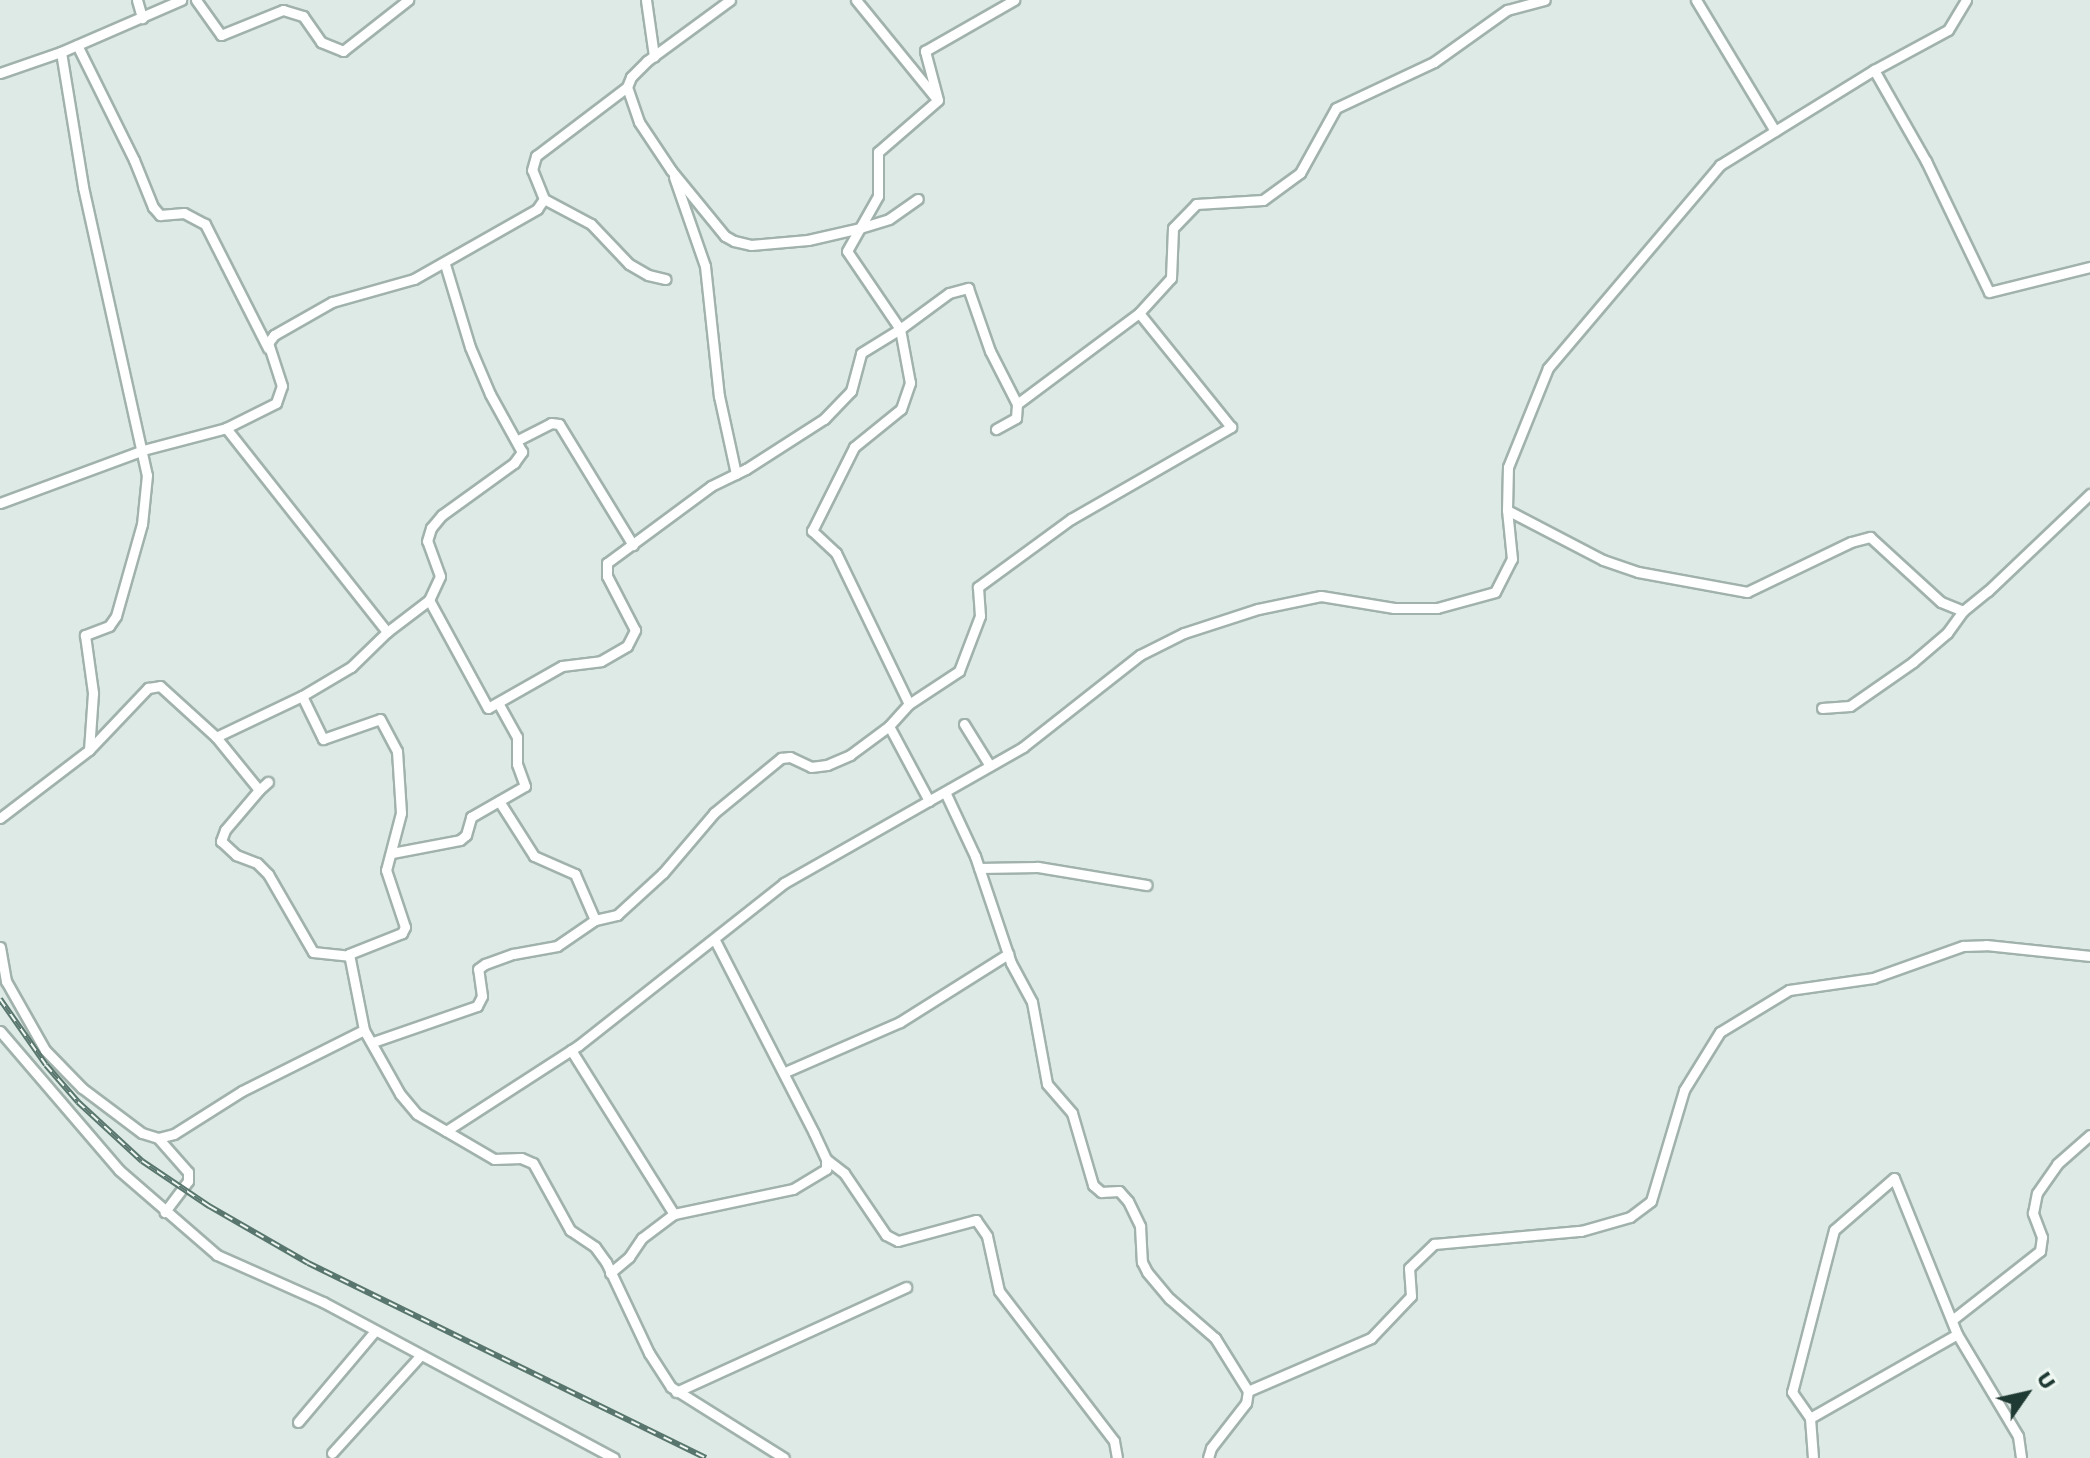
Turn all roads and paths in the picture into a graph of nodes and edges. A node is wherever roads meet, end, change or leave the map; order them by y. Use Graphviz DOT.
graph roads {
  1 [pos="137,0"];
  2 [pos="181,0"];
  3 [pos="196,0"];
  4 [pos="408,0"];
  5 [pos="646,0"];
  6 [pos="730,0"];
  7 [pos="856,0"];
  8 [pos="1014,0"];
  9 [pos="1545,0"];
  10 [pos="1696,0"];
  11 [pos="1954,0"];
  12 [pos="1966,0"];
  13 [pos="997,4"];
  14 [pos="1958,14"];
  15 [pos="142,18"];
  16 [pos="77,45"];
  17 [pos="61,52"];
  18 [pos="654,56"];
  19 [pos="1874,70"];
  20 [pos="0,73"];
  21 [pos="627,87"];
  22 [pos="938,100"];
  23 [pos="1775,131"];
  24 [pos="671,170"];
  25 [pos="544,199"];
  26 [pos="918,199"];
  27 [pos="860,228"];
  28 [pos="445,264"];
  29 [pos="2090,267"];
  30 [pos="666,279"];
  31 [pos="1139,313"];
  32 [pos="900,329"];
  33 [pos="270,351"];
  34 [pos="1017,404"];
  35 [pos="226,428"];
  36 [pos="996,429"];
  37 [pos="518,440"];
  38 [pos="143,450"];
  39 [pos="736,474"];
  40 [pos="2090,494"];
  41 [pos="0,503"];
  42 [pos="1507,510"];
  43 [pos="633,545"];
  44 [pos="429,600"];
  45 [pos="1963,611"];
  46 [pos="387,632"];
  47 [pos="302,696"];
  48 [pos="498,703"];
  49 [pos="909,704"];
  50 [pos="1822,708"];
  51 [pos="964,724"];
  52 [pos="889,726"];
  53 [pos="216,737"];
  54 [pos="89,750"];
  55 [pos="990,766"];
  56 [pos="268,782"];
  57 [pos="259,790"];
  58 [pos="945,792"];
  59 [pos="499,801"];
  60 [pos="929,801"];
  61 [pos="0,818"];
  62 [pos="392,853"];
  63 [pos="979,868"];
  64 [pos="1147,885"];
  65 [pos="595,920"];
  66 [pos="715,940"];
  67 [pos="0,947"];
  68 [pos="1008,954"];
  69 [pos="349,956"];
  70 [pos="2090,956"];
  71 [pos="364,1030"];
  72 [pos="0,1031"];
  73 [pos="373,1042"];
  74 [pos="571,1050"];
  75 [pos="785,1072"];
  76 [pos="446,1131"];
  77 [pos="2090,1135"];
  78 [pos="158,1138"];
  79 [pos="826,1159"];
  80 [pos="165,1212"];
  81 [pos="674,1214"];
  82 [pos="610,1273"];
  83 [pos="906,1287"];
  84 [pos="1952,1320"];
  85 [pos="375,1331"];
  86 [pos="1957,1334"];
  87 [pos="421,1355"];
  88 [pos="1248,1391"];
  89 [pos="676,1392"];
  90 [pos="1810,1418"];
  91 [pos="298,1422"];
  92 [pos="332,1453"];
  93 [pos="614,1458"];
  94 [pos="784,1458"];
  95 [pos="1117,1458"];
  96 [pos="1208,1458"];
  97 [pos="1813,1458"];
  98 [pos="2021,1458"];
  1 -- 15 [label="street"];
  2 -- 15 [label="street"];
  3 -- 4 [label="street"];
  5 -- 18 [label="street"];
  6 -- 18 [label="street"];
  7 -- 22 [label="street"];
  8 -- 13 [label="street"];
  9 -- 31 [label="street"];
  10 -- 23 [label="street"];
  11 -- 14 [label="street"];
  12 -- 14 [label="street"];
  13 -- 22 [label="street"];
  14 -- 19 [label="street"];
  15 -- 16 [label="street"];
  16 -- 17 [label="street"];
  16 -- 33 [label="street"];
  17 -- 20 [label="street"];
  17 -- 38 [label="street"];
  18 -- 21 [label="street"];
  19 -- 23 [label="street"];
  19 -- 29 [label="street"];
  21 -- 24 [label="street"];
  21 -- 25 [label="street"];
  22 -- 27 [label="street"];
  23 -- 42 [label="street"];
  24 -- 27 [label="street"];
  24 -- 39 [label="street"];
  25 -- 28 [label="street"];
  25 -- 30 [label="street"];
  26 -- 27 [label="street"];
  27 -- 32 [label="street"];
  28 -- 33 [label="street"];
  28 -- 37 [label="street"];
  31 -- 34 [label="street"];
  31 -- 49 [label="street"];
  32 -- 34 [label="street"];
  32 -- 39 [label="street"];
  32 -- 49 [label="street"];
  33 -- 35 [label="street"];
  34 -- 36 [label="street"];
  35 -- 38 [label="street"];
  35 -- 46 [label="street"];
  37 -- 43 [label="street"];
  37 -- 44 [label="street"];
  38 -- 41 [label="street"];
  38 -- 54 [label="street"];
  39 -- 43 [label="street"];
  40 -- 45 [label="street"];
  42 -- 45 [label="street"];
  42 -- 55 [label="street"];
  43 -- 48 [label="street"];
  44 -- 46 [label="street"];
  44 -- 48 [label="street"];
  45 -- 50 [label="street"];
  46 -- 47 [label="street"];
  47 -- 53 [label="street"];
  47 -- 62 [label="street"];
  48 -- 59 [label="street"];
  49 -- 52 [label="street"];
  51 -- 55 [label="street"];
  52 -- 60 [label="street"];
  52 -- 65 [label="street"];
  53 -- 54 [label="street"];
  53 -- 57 [label="street"];
  54 -- 61 [label="street"];
  55 -- 58 [label="street"];
  56 -- 57 [label="street"];
  57 -- 69 [label="street"];
  58 -- 60 [label="street"];
  58 -- 63 [label="street"];
  59 -- 62 [label="street"];
  59 -- 65 [label="street"];
  60 -- 66 [label="street"];
  62 -- 69 [label="street"];
  63 -- 64 [label="street"];
  63 -- 68 [label="street"];
  65 -- 73 [label="street"];
  66 -- 74 [label="street"];
  66 -- 75 [label="street"];
  67 -- 78 [label="street"];
  68 -- 75 [label="street"];
  68 -- 88 [label="street"];
  69 -- 71 [label="street"];
  70 -- 88 [label="street"];
  71 -- 73 [label="street"];
  71 -- 78 [label="street"];
  72 -- 80 [label="street"];
  73 -- 76 [label="street"];
  74 -- 76 [label="street"];
  74 -- 81 [label="street"];
  75 -- 79 [label="street"];
  76 -- 82 [label="street"];
  77 -- 84 [label="street"];
  78 -- 80 [label="street"];
  79 -- 81 [label="street"];
  79 -- 95 [label="street"];
  80 -- 85 [label="street"];
  81 -- 82 [label="street"];
  82 -- 89 [label="street"];
  83 -- 89 [label="street"];
  84 -- 86 [label="street"];
  84 -- 90 [label="street"];
  85 -- 87 [label="street"];
  85 -- 91 [label="street"];
  86 -- 90 [label="street"];
  86 -- 98 [label="street"];
  87 -- 92 [label="street"];
  87 -- 93 [label="street"];
  88 -- 96 [label="street"];
  89 -- 94 [label="street"];
  90 -- 97 [label="street"];
}
